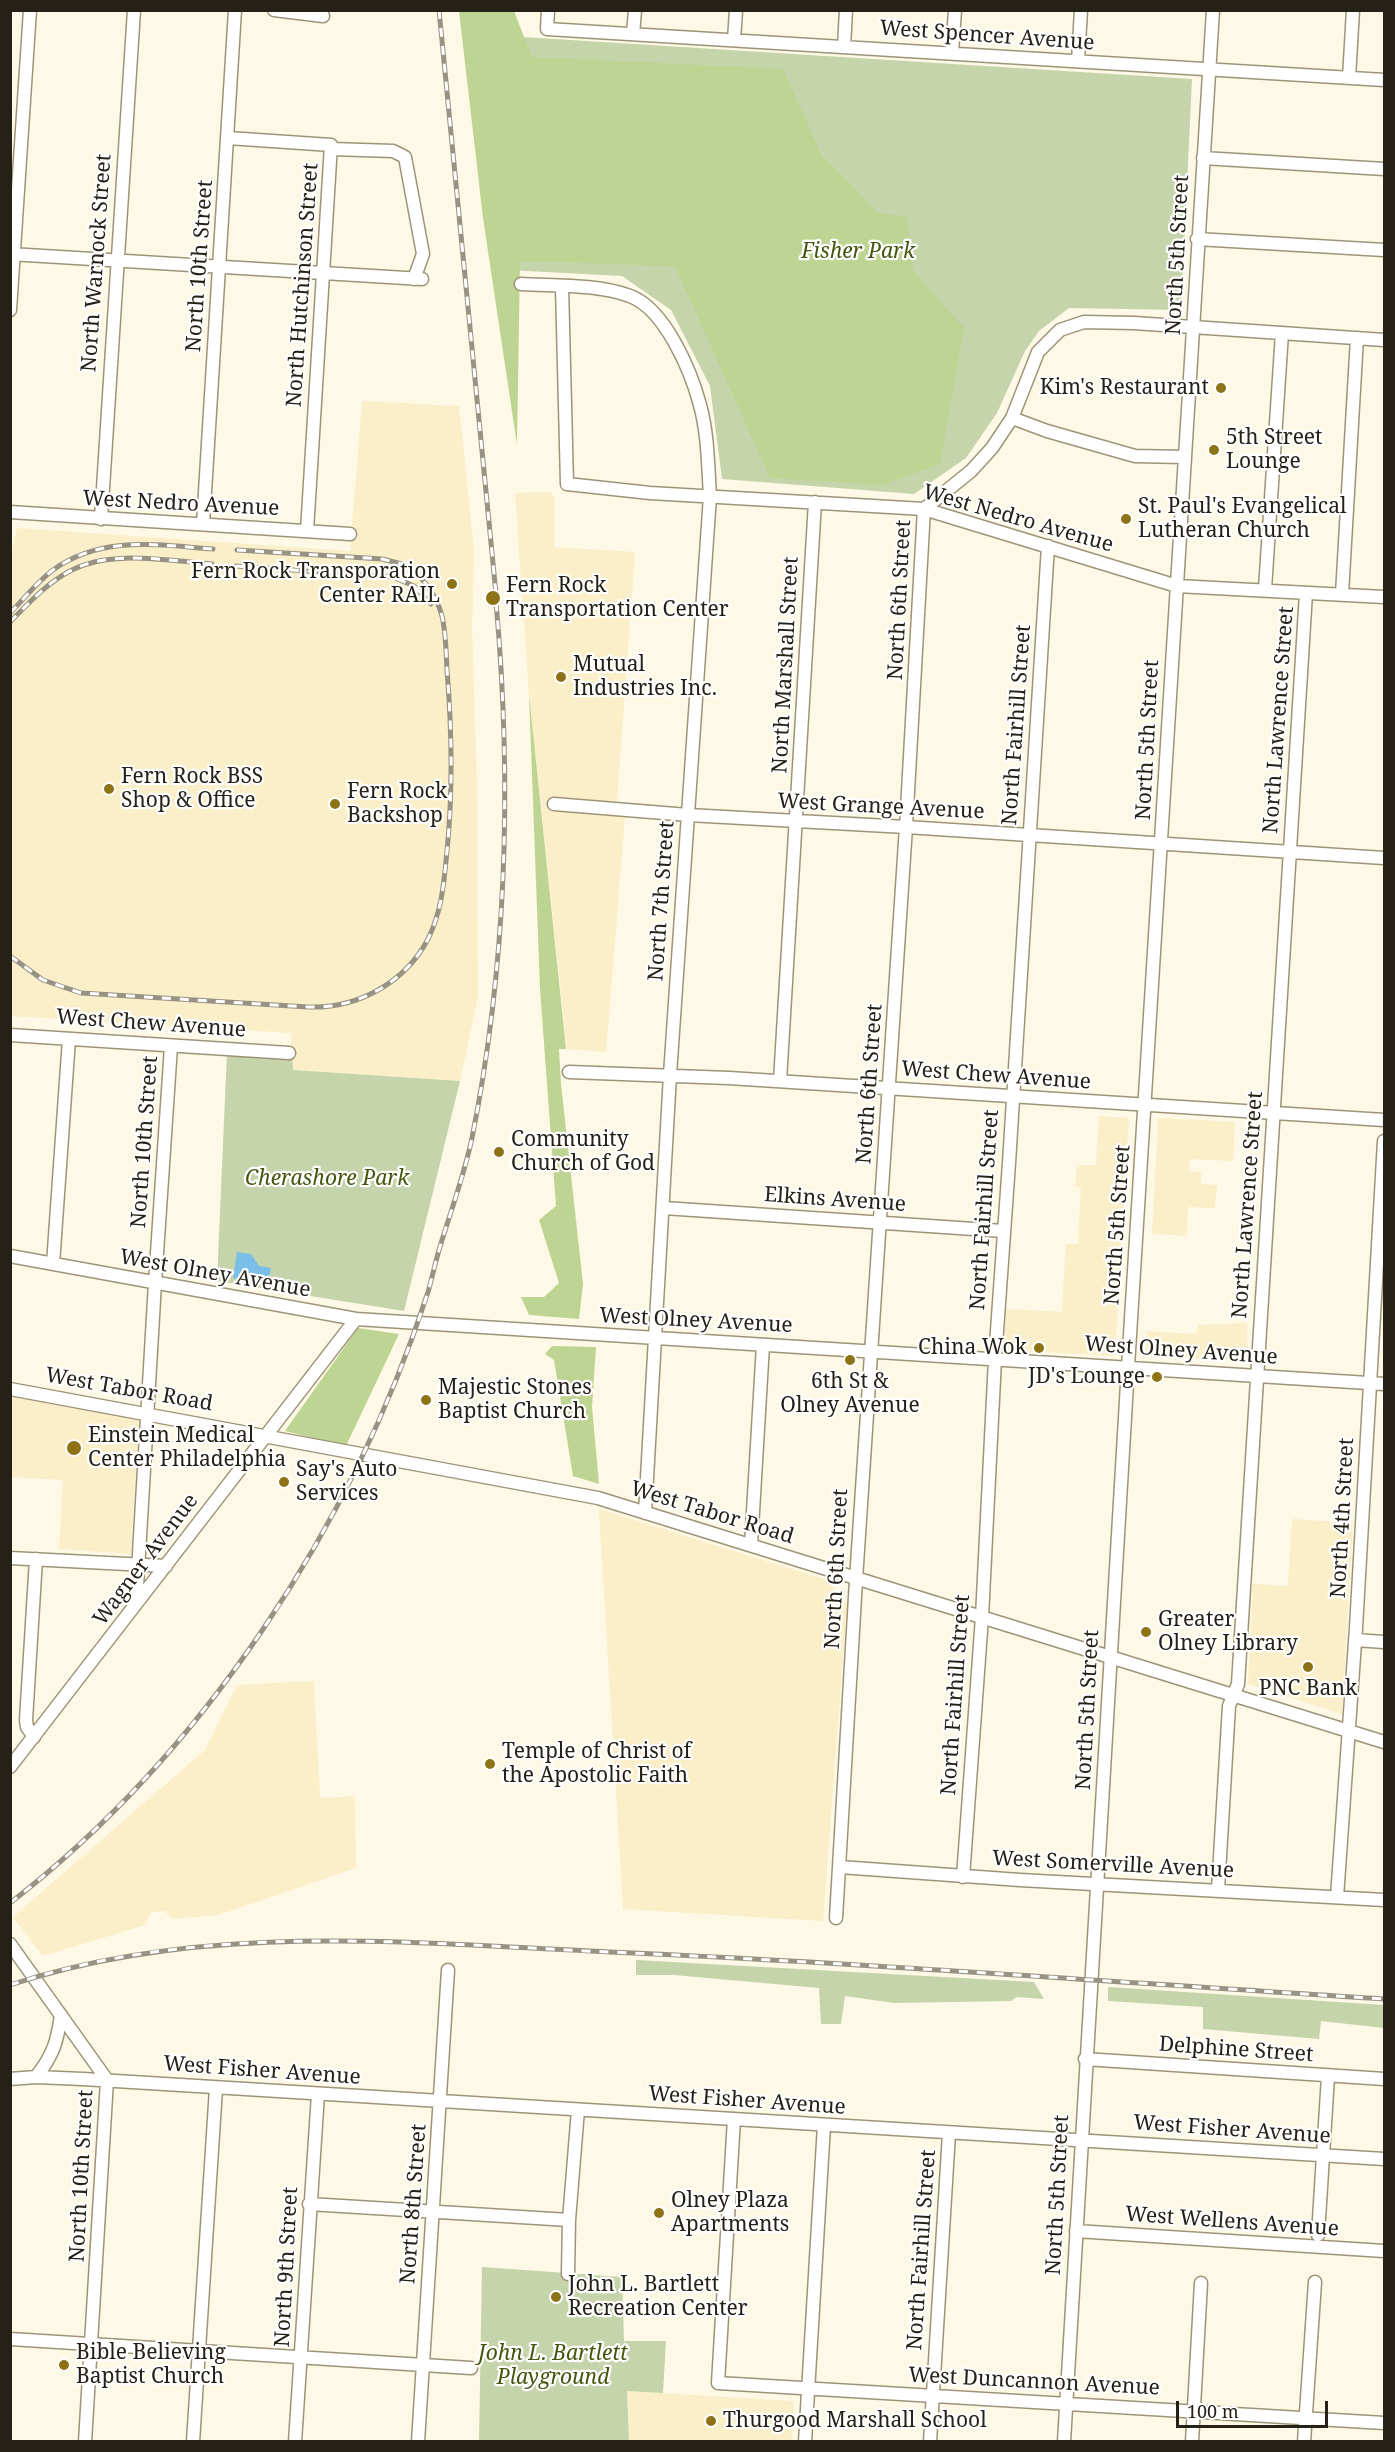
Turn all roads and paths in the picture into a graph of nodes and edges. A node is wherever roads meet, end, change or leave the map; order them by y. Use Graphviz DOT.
graph roads {
  1 [pos="30,10"];
  2 [pos="134,10"];
  3 [pos="235,10"];
  4 [pos="273,10"];
  5 [pos="548,10"];
  6 [pos="635,10"];
  7 [pos="736,10"];
  8 [pos="846,10"];
  9 [pos="955,10"];
  10 [pos="1081,10"];
  11 [pos="1213,10"];
  12 [pos="1353,10"];
  13 [pos="323,16"];
  14 [pos="633,34"];
  15 [pos="734,40"];
  16 [pos="844,47"];
  17 [pos="952,53"];
  18 [pos="1078,61"];
  19 [pos="1209,69"];
  20 [pos="1349,78"];
  21 [pos="1384,80"];
  22 [pos="228,138"];
  23 [pos="331,149"];
  24 [pos="1203,158"];
  25 [pos="1384,169"];
  26 [pos="1197,239"];
  27 [pos="1384,250"];
  28 [pos="12,254"];
  29 [pos="116,261"];
  30 [pos="219,266"];
  31 [pos="323,273"];
  32 [pos="521,284"];
  33 [pos="562,287"];
  34 [pos="10,310"];
  35 [pos="1194,327"];
  36 [pos="1282,333"];
  37 [pos="1357,338"];
  38 [pos="1384,340"];
  39 [pos="1012,418"];
  40 [pos="1185,457"];
  41 [pos="710,496"];
  42 [pos="814,502"];
  43 [pos="924,509"];
  44 [pos="10,512"];
  45 [pos="101,519"];
  46 [pos="203,524"];
  47 [pos="307,531"];
  48 [pos="350,534"];
  49 [pos="1048,546"];
  50 [pos="1177,586"];
  51 [pos="1265,589"];
  52 [pos="1306,593"];
  53 [pos="1342,594"];
  54 [pos="1384,597"];
  55 [pos="554,804"];
  56 [pos="688,815"];
  57 [pos="796,821"];
  58 [pos="906,827"];
  59 [pos="1029,836"];
  60 [pos="1161,844"];
  61 [pos="1290,851"];
  62 [pos="1384,858"];
  63 [pos="10,1035"];
  64 [pos="69,1039"];
  65 [pos="171,1046"];
  66 [pos="289,1053"];
  67 [pos="569,1072"];
  68 [pos="670,1075"];
  69 [pos="780,1081"];
  70 [pos="889,1089"];
  71 [pos="1013,1096"];
  72 [pos="1146,1105"];
  73 [pos="1274,1113"];
  74 [pos="1384,1120"];
  75 [pos="1384,1141"];
  76 [pos="664,1208"];
  77 [pos="880,1223"];
  78 [pos="1004,1231"];
  79 [pos="10,1256"];
  80 [pos="53,1264"];
  81 [pos="155,1283"];
  82 [pos="356,1319"];
  83 [pos="655,1338"];
  84 [pos="763,1345"];
  85 [pos="870,1351"];
  86 [pos="995,1359"];
  87 [pos="1128,1367"];
  88 [pos="1257,1376"];
  89 [pos="1370,1384"];
  90 [pos="1384,1384"];
  91 [pos="10,1389"];
  92 [pos="147,1413"];
  93 [pos="267,1435"];
  94 [pos="645,1512"];
  95 [pos="751,1545"];
  96 [pos="10,1558"];
  97 [pos="36,1559"];
  98 [pos="138,1565"];
  99 [pos="166,1566"];
  100 [pos="856,1580"];
  101 [pos="136,1604"];
  102 [pos="982,1617"];
  103 [pos="1355,1640"];
  104 [pos="1384,1642"];
  105 [pos="1110,1655"];
  106 [pos="1233,1696"];
  107 [pos="1348,1730"];
  108 [pos="34,1737"];
  109 [pos="1384,1742"];
  110 [pos="10,1767"];
  111 [pos="840,1867"];
  112 [pos="963,1877"];
  113 [pos="1096,1884"];
  114 [pos="1218,1890"];
  115 [pos="1337,1897"];
  116 [pos="1384,1900"];
  117 [pos="836,1918"];
  118 [pos="10,1944"];
  119 [pos="448,1970"];
  120 [pos="61,2015"];
  121 [pos="1085,2059"];
  122 [pos="1328,2076"];
  123 [pos="36,2077"];
  124 [pos="10,2079"];
  125 [pos="1384,2079"];
  126 [pos="107,2080"];
  127 [pos="216,2088"];
  128 [pos="318,2094"];
  129 [pos="440,2101"];
  130 [pos="578,2110"];
  131 [pos="734,2119"];
  132 [pos="824,2125"];
  133 [pos="949,2133"];
  134 [pos="1081,2141"];
  135 [pos="1323,2156"];
  136 [pos="1384,2159"];
  137 [pos="309,2204"];
  138 [pos="433,2211"];
  139 [pos="568,2220"];
  140 [pos="1076,2231"];
  141 [pos="1318,2235"];
  142 [pos="1384,2251"];
  143 [pos="568,2274"];
  144 [pos="1315,2282"];
  145 [pos="1201,2283"];
  146 [pos="10,2339"];
  147 [pos="91,2345"];
  148 [pos="199,2352"];
  149 [pos="302,2358"];
  150 [pos="423,2365"];
  151 [pos="471,2368"];
  152 [pos="808,2389"];
  153 [pos="933,2396"];
  154 [pos="1066,2404"];
  155 [pos="1194,2411"];
  156 [pos="1305,2418"];
  157 [pos="1384,2423"];
  158 [pos="85,2442"];
  159 [pos="193,2442"];
  160 [pos="295,2442"];
  161 [pos="418,2442"];
  162 [pos="805,2442"];
  163 [pos="930,2442"];
  164 [pos="1064,2442"];
  165 [pos="1192,2442"];
  166 [pos="1304,2442"];
  1 -- 28 [label="street"];
  2 -- 29 [label="street, North Warnock Street"];
  3 -- 22 [label="street, North 10th Street"];
  4 -- 13 [label="street"];
  5 -- 14 [label="street, West Spencer Avenue"];
  6 -- 14 [label="street"];
  7 -- 15 [label="street"];
  8 -- 16 [label="street"];
  9 -- 17 [label="street"];
  10 -- 18 [label="street"];
  11 -- 19 [label="street, North 5th Street"];
  12 -- 20 [label="street"];
  14 -- 15 [label="street, West Spencer Avenue"];
  15 -- 16 [label="street, West Spencer Avenue"];
  16 -- 17 [label="street, West Spencer Avenue"];
  17 -- 18 [label="street, West Spencer Avenue"];
  18 -- 19 [label="street, West Spencer Avenue"];
  19 -- 20 [label="street, West Spencer Avenue"];
  19 -- 24 [label="street, North 5th Street"];
  20 -- 21 [label="street, West Spencer Avenue"];
  22 -- 23 [label="street, North Hutchinson Street"];
  22 -- 30 [label="street, North 10th Street"];
  23 -- 31 [label="street, North Hutchinson Street"];
  23 -- 31 [label="street"];
  24 -- 25 [label="street"];
  24 -- 26 [label="street, North 5th Street"];
  26 -- 27 [label="street"];
  26 -- 35 [label="street, North 5th Street"];
  28 -- 29 [label="street"];
  28 -- 34 [label="street"];
  29 -- 30 [label="street"];
  29 -- 45 [label="street, North Warnock Street"];
  30 -- 31 [label="street"];
  30 -- 46 [label="street, North 10th Street"];
  31 -- 47 [label="street, North Hutchinson Street"];
  32 -- 33 [label="street, North 7th Street"];
  33 -- 41 [label="street, North 7th Street"];
  33 -- 41 [label="street, West Nedro Avenue"];
  35 -- 36 [label="street"];
  35 -- 39 [label="street, North 6th Street"];
  35 -- 40 [label="street, North 5th Street"];
  36 -- 37 [label="street"];
  36 -- 51 [label="street, North Lawrence Street"];
  37 -- 38 [label="street"];
  37 -- 53 [label="street"];
  39 -- 40 [label="street"];
  39 -- 43 [label="street, North 6th Street"];
  40 -- 50 [label="street, North 5th Street"];
  41 -- 42 [label="street, West Nedro Avenue"];
  41 -- 56 [label="street, North 7th Street"];
  42 -- 43 [label="street, West Nedro Avenue"];
  42 -- 57 [label="street, North Marshall Street"];
  43 -- 49 [label="street, West Nedro Avenue"];
  43 -- 58 [label="street, North 6th Street"];
  44 -- 45 [label="street, West Nedro Avenue"];
  45 -- 46 [label="street, West Nedro Avenue"];
  46 -- 47 [label="street, West Nedro Avenue"];
  47 -- 48 [label="street, West Nedro Avenue"];
  49 -- 50 [label="street, West Nedro Avenue"];
  49 -- 59 [label="street, North Fairhill Street"];
  50 -- 51 [label="street, West Nedro Avenue"];
  50 -- 60 [label="street, North 5th Street"];
  51 -- 52 [label="street, West Nedro Avenue"];
  52 -- 53 [label="street, West Nedro Avenue"];
  52 -- 61 [label="street, North Lawrence Street"];
  53 -- 54 [label="street, West Nedro Avenue"];
  55 -- 56 [label="street, West Grange Avenue"];
  56 -- 57 [label="street, West Grange Avenue"];
  56 -- 68 [label="street, North 7th Street"];
  57 -- 58 [label="street, West Grange Avenue"];
  57 -- 69 [label="street, North Marshall Street"];
  58 -- 59 [label="street, West Grange Avenue"];
  58 -- 70 [label="street, North 6th Street"];
  59 -- 60 [label="street, West Grange Avenue"];
  59 -- 71 [label="street, North Fairhill Street"];
  60 -- 61 [label="street, West Grange Avenue"];
  60 -- 72 [label="street, North 5th Street"];
  61 -- 62 [label="street, West Grange Avenue"];
  61 -- 73 [label="street, North Lawrence Street"];
  63 -- 64 [label="street, West Chew Avenue"];
  64 -- 65 [label="street, West Chew Avenue"];
  64 -- 80 [label="street"];
  65 -- 66 [label="street, West Chew Avenue"];
  65 -- 81 [label="street, North 10th Street"];
  67 -- 68 [label="street, West Chew Avenue"];
  68 -- 69 [label="street, West Chew Avenue"];
  68 -- 76 [label="street, North 7th Street"];
  69 -- 70 [label="street, West Chew Avenue"];
  70 -- 71 [label="street, West Chew Avenue"];
  70 -- 77 [label="street, North 6th Street"];
  71 -- 72 [label="street, West Chew Avenue"];
  71 -- 78 [label="street, North Fairhill Street"];
  72 -- 73 [label="street, West Chew Avenue"];
  72 -- 87 [label="street, North 5th Street"];
  73 -- 74 [label="street, West Chew Avenue"];
  73 -- 88 [label="street, North Lawrence Street"];
  75 -- 89 [label="street, North 4th Street"];
  76 -- 77 [label="street, Elkins Avenue"];
  76 -- 83 [label="street, North 7th Street"];
  77 -- 78 [label="street, Elkins Avenue"];
  77 -- 85 [label="street, North 6th Street"];
  78 -- 86 [label="street, North Fairhill Street"];
  79 -- 80 [label="street, West Olney Avenue"];
  80 -- 81 [label="street, West Olney Avenue"];
  81 -- 82 [label="street, West Olney Avenue"];
  81 -- 92 [label="street, North 10th Street"];
  82 -- 83 [label="street, West Olney Avenue"];
  82 -- 93 [label="street, Wagner Avenue"];
  83 -- 84 [label="street, West Olney Avenue"];
  83 -- 94 [label="street, North 7th Street"];
  84 -- 85 [label="street, West Olney Avenue"];
  84 -- 95 [label="street"];
  85 -- 86 [label="street, West Olney Avenue"];
  85 -- 100 [label="street, North 6th Street"];
  86 -- 87 [label="street, West Olney Avenue"];
  86 -- 102 [label="street, North Fairhill Street"];
  87 -- 88 [label="street, West Olney Avenue"];
  87 -- 105 [label="street, North 5th Street"];
  88 -- 89 [label="street, West Olney Avenue"];
  88 -- 106 [label="street, North Lawrence Street"];
  89 -- 90 [label="street, West Olney Avenue"];
  89 -- 103 [label="street, North 4th Street"];
  91 -- 92 [label="street, West Tabor Road"];
  92 -- 93 [label="street, West Tabor Road"];
  92 -- 98 [label="street, North 10th Street"];
  93 -- 94 [label="street, West Tabor Road"];
  93 -- 99 [label="street, Wagner Avenue"];
  94 -- 95 [label="street, West Tabor Road"];
  95 -- 100 [label="street, West Tabor Road"];
  96 -- 97 [label="street"];
  97 -- 98 [label="street"];
  97 -- 108 [label="street"];
  98 -- 99 [label="street"];
  98 -- 101 [label="street, North 10th Street"];
  99 -- 101 [label="street, Wagner Avenue"];
  100 -- 102 [label="street, West Tabor Road"];
  100 -- 111 [label="street, North 6th Street"];
  101 -- 108 [label="street, Wagner Avenue"];
  102 -- 105 [label="street, West Tabor Road"];
  102 -- 112 [label="street, North Fairhill Street"];
  103 -- 104 [label="street"];
  103 -- 107 [label="street, North 4th Street"];
  105 -- 106 [label="street, West Tabor Road"];
  105 -- 113 [label="street, North 5th Street"];
  106 -- 107 [label="street, West Tabor Road"];
  106 -- 114 [label="street, North Lawrence Street"];
  107 -- 109 [label="street, West Tabor Road"];
  107 -- 115 [label="street, North 4th Street"];
  108 -- 110 [label="street, Wagner Avenue"];
  111 -- 112 [label="street, West Somerville Avenue"];
  111 -- 117 [label="street, North 6th Street"];
  112 -- 113 [label="street, West Somerville Avenue"];
  113 -- 114 [label="street, West Somerville Avenue"];
  113 -- 121 [label="street, North 5th Street"];
  114 -- 115 [label="street, West Somerville Avenue"];
  115 -- 116 [label="street, West Somerville Avenue"];
  118 -- 120 [label="street, North 10th Street"];
  119 -- 129 [label="street, North 8th Street"];
  120 -- 123 [label="street"];
  120 -- 126 [label="street, North 10th Street"];
  121 -- 122 [label="street, Delphine Street"];
  121 -- 134 [label="street, North 5th Street"];
  122 -- 125 [label="street, Delphine Street"];
  122 -- 135 [label="street"];
  123 -- 124 [label="street, West Fisher Avenue"];
  123 -- 126 [label="street, West Fisher Avenue"];
  126 -- 127 [label="street, West Fisher Avenue"];
  126 -- 147 [label="street, North 10th Street"];
  127 -- 128 [label="street, West Fisher Avenue"];
  127 -- 148 [label="street"];
  128 -- 129 [label="street, West Fisher Avenue"];
  128 -- 137 [label="street, North 9th Street"];
  129 -- 130 [label="street, West Fisher Avenue"];
  129 -- 138 [label="street, North 8th Street"];
  130 -- 131 [label="street, West Fisher Avenue"];
  130 -- 139 [label="street"];
  131 -- 132 [label="street, West Fisher Avenue"];
  131 -- 152 [label="street, West Duncannon Avenue"];
  132 -- 133 [label="street, West Fisher Avenue"];
  132 -- 152 [label="street"];
  133 -- 134 [label="street, West Fisher Avenue"];
  133 -- 153 [label="street, North Fairhill Street"];
  134 -- 135 [label="street, West Fisher Avenue"];
  134 -- 140 [label="street, North 5th Street"];
  135 -- 136 [label="street, West Fisher Avenue"];
  135 -- 141 [label="street"];
  137 -- 138 [label="street"];
  137 -- 149 [label="street, North 9th Street"];
  138 -- 139 [label="street"];
  138 -- 150 [label="street, North 8th Street"];
  139 -- 143 [label="street"];
  140 -- 142 [label="street, West Wellens Avenue"];
  140 -- 154 [label="street, North 5th Street"];
  144 -- 156 [label="street"];
  145 -- 155 [label="street"];
  146 -- 147 [label="street"];
  147 -- 148 [label="street"];
  147 -- 158 [label="street, North 10th Street"];
  148 -- 149 [label="street"];
  148 -- 159 [label="street"];
  149 -- 150 [label="street"];
  149 -- 160 [label="street, North 9th Street"];
  150 -- 151 [label="street"];
  150 -- 161 [label="street, North 8th Street"];
  152 -- 153 [label="street, West Duncannon Avenue"];
  152 -- 162 [label="street"];
  153 -- 154 [label="street, West Duncannon Avenue"];
  153 -- 163 [label="street, North Fairhill Street"];
  154 -- 155 [label="street, West Duncannon Avenue"];
  154 -- 164 [label="street, North 5th Street"];
  155 -- 156 [label="street, West Duncannon Avenue"];
  155 -- 165 [label="street"];
  156 -- 157 [label="street, West Duncannon Avenue"];
  156 -- 166 [label="street"];
}
